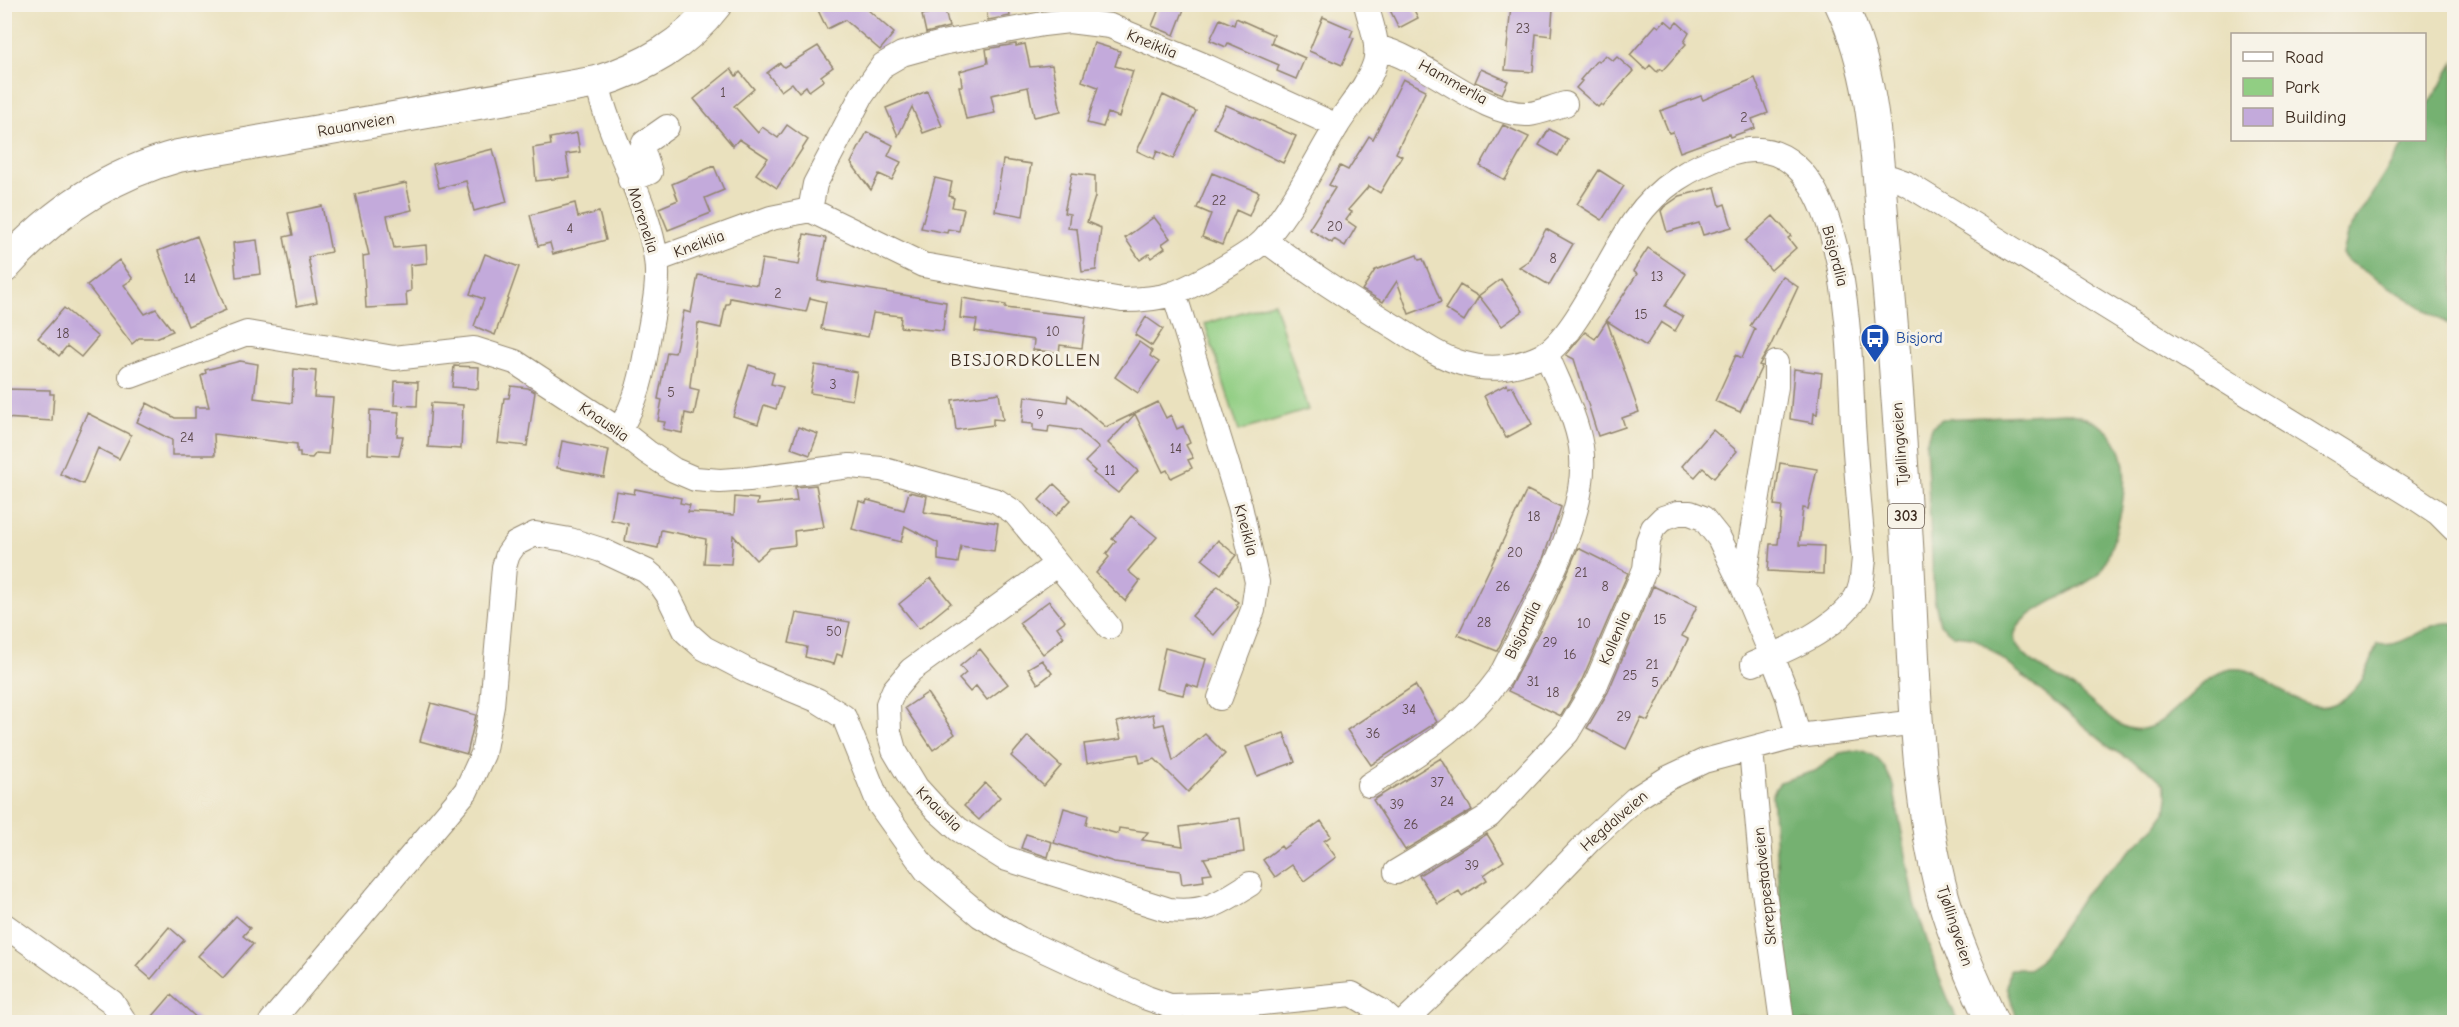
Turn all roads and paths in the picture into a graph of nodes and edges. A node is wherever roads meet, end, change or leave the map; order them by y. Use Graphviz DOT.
graph roads {
  1 [pos="716,4"];
  2 [pos="1366,4"];
  3 [pos="1841,4"];
  4 [pos="1376,47"];
  5 [pos="597,82"];
  6 [pos="1565,104"];
  7 [pos="1337,126"];
  8 [pos="667,127"];
  9 [pos="1878,179"];
  10 [pos="630,180"];
  11 [pos="810,210"];
  12 [pos="1265,240"];
  13 [pos="657,260"];
  14 [pos="4,267"];
  15 [pos="1174,293"];
  16 [pos="1546,353"];
  17 [pos="1776,363"];
  18 [pos="131,376"];
  19 [pos="619,430"];
  20 [pos="2454,529"];
  21 [pos="1057,564"];
  22 [pos="1743,586"];
  23 [pos="1109,627"];
  24 [pos="1762,660"];
  25 [pos="1220,698"];
  26 [pos="1918,722"];
  27 [pos="1798,736"];
  28 [pos="1750,749"];
  29 [pos="1369,784"];
  30 [pos="1396,872"];
  31 [pos="1250,884"];
  32 [pos="4,925"];
  33 [pos="125,1023"];
  34 [pos="271,1023"];
  35 [pos="1393,1023"];
  36 [pos="1404,1023"];
  37 [pos="1782,1023"];
  38 [pos="1992,1023"];
  1 -- 5 [label="main road, Rauanveien"];
  2 -- 4 [label="street"];
  3 -- 9 [label="main road, Tjøllingveien / 303"];
  4 -- 6 [label="street, Hammerlia"];
  4 -- 7 [label="street"];
  5 -- 10 [label="street, Morenelia"];
  5 -- 14 [label="main road, Rauanveien"];
  7 -- 11 [label="street, Kneiklia"];
  7 -- 12 [label="street"];
  8 -- 10 [label="street"];
  9 -- 20 [label="street"];
  9 -- 26 [label="main road, Tjøllingveien / 303"];
  10 -- 13 [label="street, Morenelia"];
  11 -- 13 [label="street, Kneiklia"];
  11 -- 15 [label="street"];
  12 -- 15 [label="street"];
  12 -- 16 [label="street, Bisjordlia"];
  13 -- 19 [label="street, Morenelia"];
  15 -- 25 [label="street, Kneiklia"];
  16 -- 24 [label="street, Bisjordlia"];
  16 -- 29 [label="street, Bisjordlia"];
  17 -- 22 [label="street"];
  18 -- 19 [label="street, Knauslia"];
  19 -- 21 [label="street, Knauslia"];
  21 -- 23 [label="street, Knauslia"];
  21 -- 31 [label="street, Knauslia"];
  22 -- 24 [label="street, Kollenlia"];
  22 -- 30 [label="street, Kollenlia"];
  24 -- 27 [label="street, Kollenlia"];
  26 -- 27 [label="street, Hegdalveien"];
  26 -- 38 [label="main road, Tjøllingveien / 303"];
  27 -- 28 [label="street, Hegdalveien"];
  28 -- 36 [label="street, Hegdalveien"];
  28 -- 37 [label="street, Skreppestadveien"];
  32 -- 33 [label="street"];
  34 -- 35 [label="street"];
}
